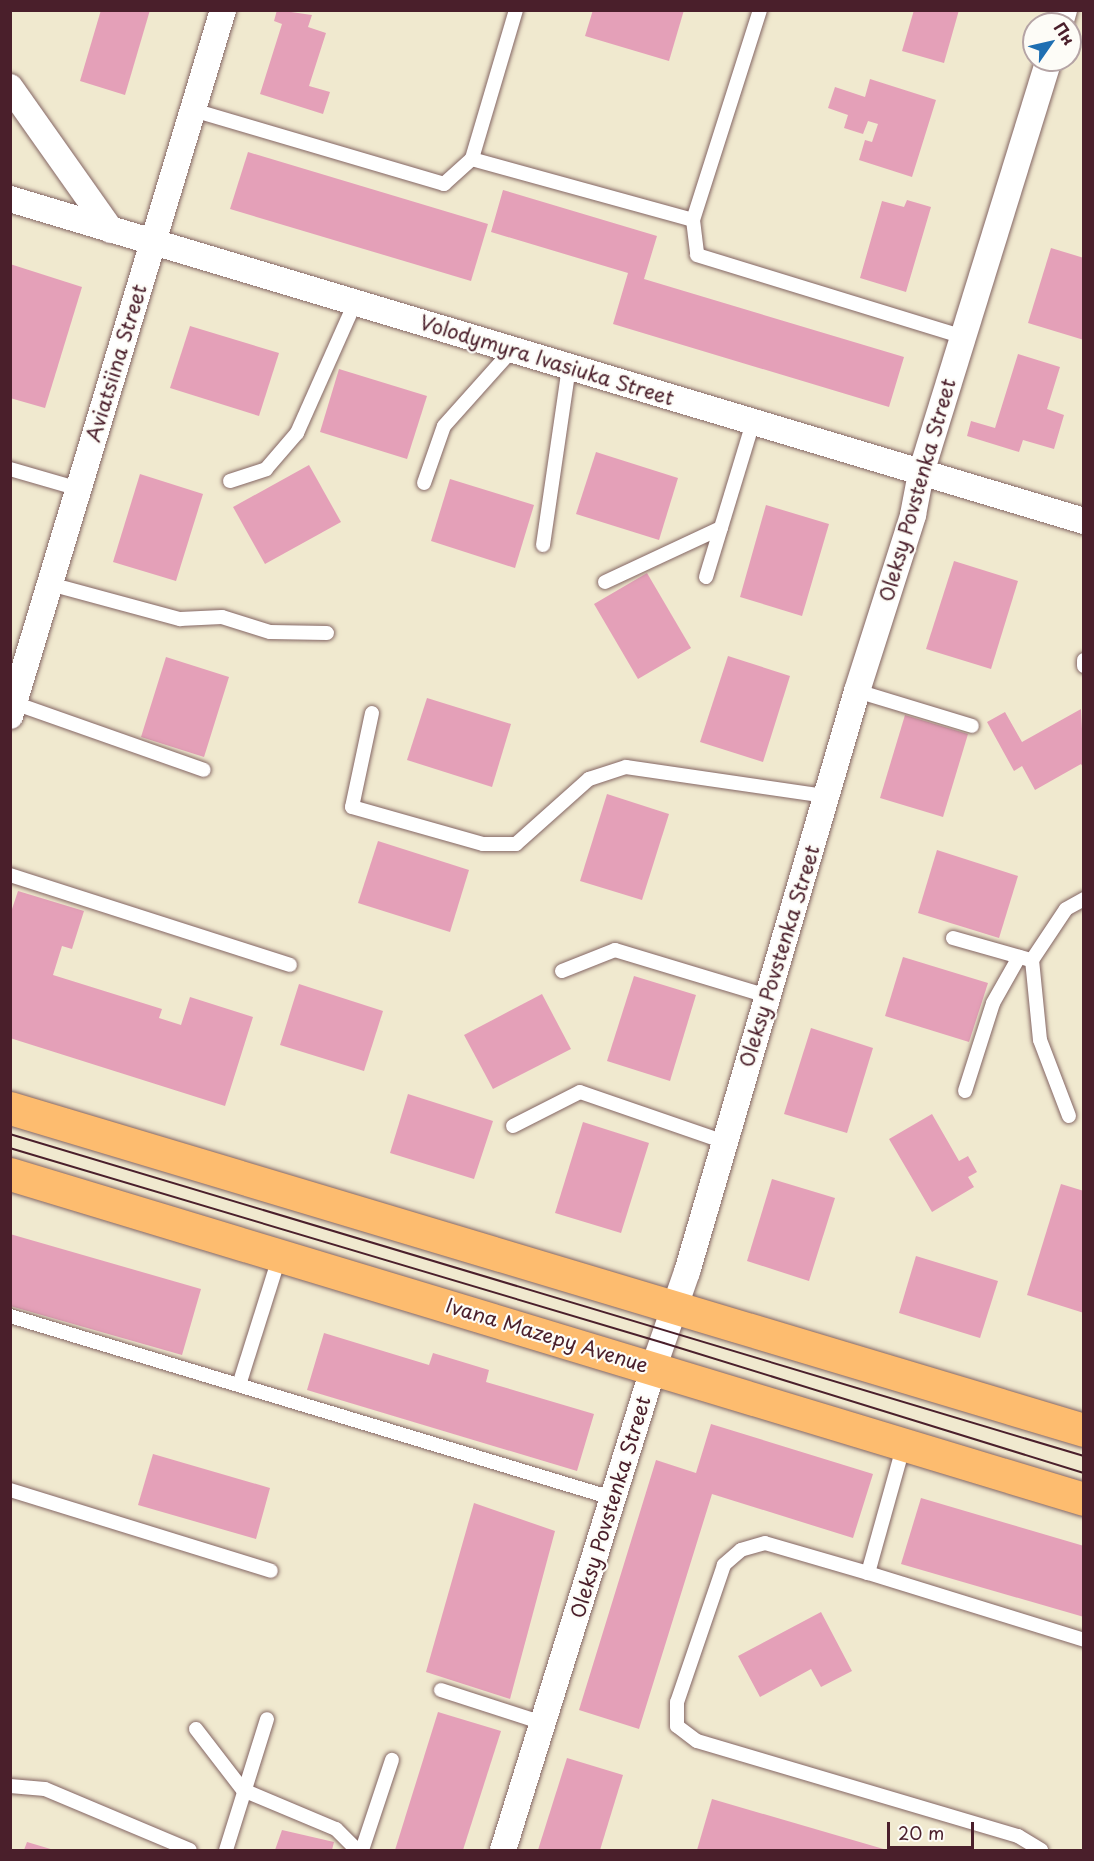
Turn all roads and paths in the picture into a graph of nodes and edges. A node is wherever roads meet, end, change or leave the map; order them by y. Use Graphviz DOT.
graph roads {
  1 [pos="223,10"];
  2 [pos="516,10"];
  3 [pos="760,10"];
  4 [pos="1045,72"];
  5 [pos="10,87"];
  6 [pos="193,110"];
  7 [pos="472,159"];
  8 [pos="10,199"];
  9 [pos="693,220"];
  10 [pos="111,230"];
  11 [pos="153,242"];
  12 [pos="354,303"];
  13 [pos="963,337"];
  14 [pos="513,350"];
  15 [pos="569,367"];
  16 [pos="753,422"];
  17 [pos="10,469"];
  18 [pos="921,473"];
  19 [pos="230,481"];
  20 [pos="424,483"];
  21 [pos="79,489"];
  22 [pos="1083,521"];
  23 [pos="721,528"];
  24 [pos="543,545"];
  25 [pos="706,577"];
  26 [pos="605,582"];
  27 [pos="50,584"];
  28 [pos="327,633"];
  29 [pos="1083,660"];
  30 [pos="1083,666"];
  31 [pos="857,691"];
  32 [pos="12,709"];
  33 [pos="372,713"];
  34 [pos="972,726"];
  35 [pos="204,770"];
  36 [pos="826,796"];
  37 [pos="10,875"];
  38 [pos="1083,899"];
  39 [pos="953,938"];
  40 [pos="1026,959"];
  41 [pos="290,965"];
  42 [pos="562,971"];
  43 [pos="767,996"];
  44 [pos="965,1091"];
  45 [pos="10,1108"];
  46 [pos="1069,1116"];
  47 [pos="513,1126"];
  48 [pos="724,1142"];
  49 [pos="10,1174"];
  50 [pos="280,1255"];
  51 [pos="675,1306"];
  52 [pos="10,1316"];
  53 [pos="654,1366"];
  54 [pos="239,1385"];
  55 [pos="1083,1430"];
  56 [pos="904,1444"];
  57 [pos="10,1490"];
  58 [pos="612,1498"];
  59 [pos="1083,1499"];
  60 [pos="271,1571"];
  61 [pos="868,1573"];
  62 [pos="1083,1640"];
  63 [pos="441,1690"];
  64 [pos="267,1719"];
  65 [pos="543,1723"];
  66 [pos="196,1729"];
  67 [pos="392,1760"];
  68 [pos="10,1786"];
  69 [pos="243,1790"];
  70 [pos="190,1851"];
  71 [pos="226,1851"];
  72 [pos="357,1851"];
  73 [pos="362,1851"];
  74 [pos="503,1851"];
  75 [pos="1041,1851"];
  1 -- 6 [label="street, Aviatsiina Street"];
  2 -- 7 [label="lane"];
  3 -- 9 [label="lane"];
  4 -- 13 [label="street, Oleksy Povstenka Street"];
  5 -- 10 [label="street"];
  6 -- 7 [label="lane"];
  6 -- 11 [label="street, Aviatsiina Street"];
  7 -- 9 [label="lane"];
  8 -- 10 [label="street, Volodymyra Ivasiuka Street"];
  9 -- 13 [label="lane"];
  10 -- 11 [label="street, Volodymyra Ivasiuka Street"];
  11 -- 12 [label="street, Volodymyra Ivasiuka Street"];
  11 -- 21 [label="street, Aviatsiina Street"];
  12 -- 14 [label="street, Volodymyra Ivasiuka Street"];
  12 -- 19 [label="lane"];
  13 -- 18 [label="street, Oleksy Povstenka Street"];
  14 -- 15 [label="street, Volodymyra Ivasiuka Street"];
  14 -- 20 [label="lane"];
  15 -- 16 [label="street, Volodymyra Ivasiuka Street"];
  15 -- 24 [label="lane"];
  16 -- 18 [label="street, Volodymyra Ivasiuka Street"];
  16 -- 23 [label="lane"];
  17 -- 21 [label="lane"];
  18 -- 22 [label="street, Volodymyra Ivasiuka Street"];
  18 -- 31 [label="street, Oleksy Povstenka Street"];
  21 -- 27 [label="street, Aviatsiina Street"];
  23 -- 25 [label="lane"];
  23 -- 26 [label="lane"];
  27 -- 28 [label="lane"];
  27 -- 32 [label="street, Aviatsiina Street"];
  29 -- 30 [label="lane"];
  31 -- 34 [label="lane"];
  31 -- 36 [label="street, Oleksy Povstenka Street"];
  32 -- 35 [label="lane"];
  33 -- 36 [label="lane"];
  36 -- 43 [label="street, Oleksy Povstenka Street"];
  37 -- 41 [label="lane"];
  38 -- 40 [label="lane"];
  39 -- 40 [label="lane"];
  40 -- 44 [label="lane"];
  40 -- 46 [label="lane"];
  42 -- 43 [label="lane"];
  43 -- 48 [label="street, Oleksy Povstenka Street"];
  45 -- 51 [label="highway"];
  47 -- 48 [label="lane"];
  48 -- 51 [label="street, Oleksy Povstenka Street"];
  49 -- 50 [label="highway, Ivana Mazepy Avenue"];
  50 -- 53 [label="highway, Ivana Mazepy Avenue"];
  50 -- 54 [label="lane"];
  51 -- 53 [label="street, Oleksy Povstenka Street"];
  51 -- 55 [label="highway"];
  52 -- 54 [label="lane"];
  53 -- 56 [label="highway, Ivana Mazepy Avenue"];
  53 -- 58 [label="street, Oleksy Povstenka Street"];
  54 -- 58 [label="lane"];
  56 -- 59 [label="highway, Ivana Mazepy Avenue"];
  56 -- 61 [label="lane"];
  57 -- 60 [label="lane"];
  58 -- 65 [label="street, Oleksy Povstenka Street"];
  61 -- 62 [label="lane"];
  61 -- 75 [label="lane"];
  63 -- 65 [label="lane"];
  64 -- 69 [label="lane"];
  65 -- 74 [label="street, Oleksy Povstenka Street"];
  66 -- 69 [label="lane"];
  67 -- 73 [label="lane"];
  68 -- 70 [label="lane"];
  69 -- 71 [label="lane"];
  69 -- 72 [label="lane"];
}
